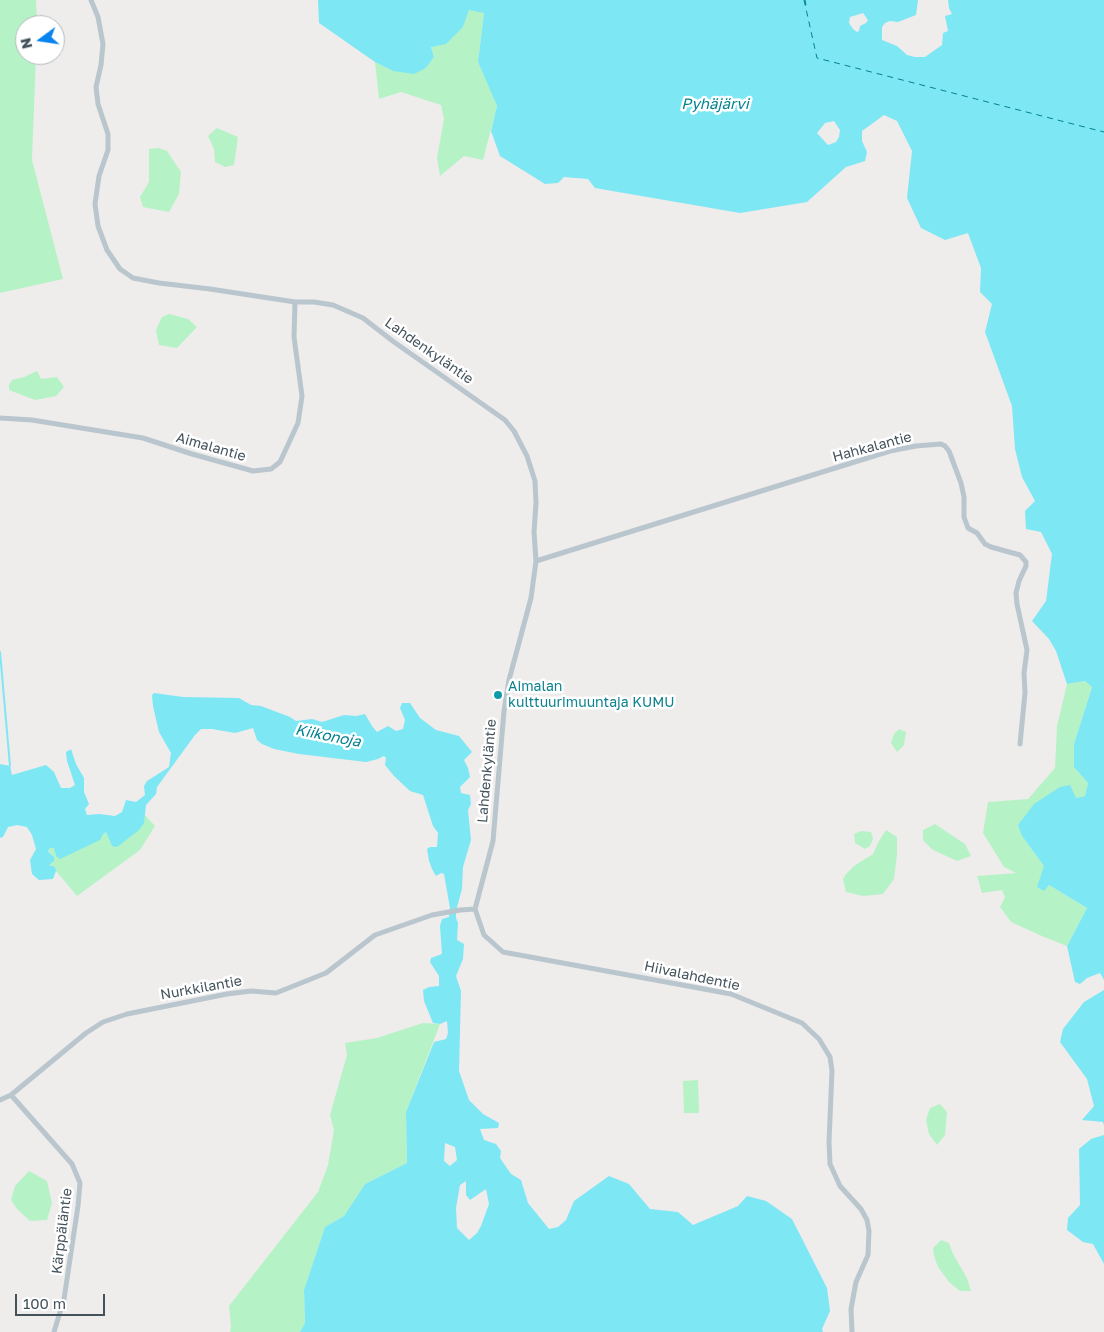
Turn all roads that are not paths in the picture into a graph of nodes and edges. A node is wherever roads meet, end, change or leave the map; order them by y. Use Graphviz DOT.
graph roads {
  1 [pos="91,0"];
  2 [pos="295,302"];
  3 [pos="0,418"];
  4 [pos="536,561"];
  5 [pos="1020,744"];
  6 [pos="475,909"];
  7 [pos="11,1095"];
  8 [pos="0,1100"];
  9 [pos="54,1332"];
  10 [pos="852,1332"];
  1 -- 2 [label="street, Lahdenkyläntie"];
  2 -- 3 [label="street, Aimalantie"];
  2 -- 4 [label="street, Lahdenkyläntie"];
  4 -- 5 [label="street, Hahkalantie"];
  4 -- 6 [label="street, Lahdenkyläntie"];
  6 -- 7 [label="street, Nurkkilantie"];
  6 -- 10 [label="street, Hiivalahdentie"];
  7 -- 8 [label="street, Nurkkilantie"];
  7 -- 9 [label="street, Kärppäläntie"];
}
